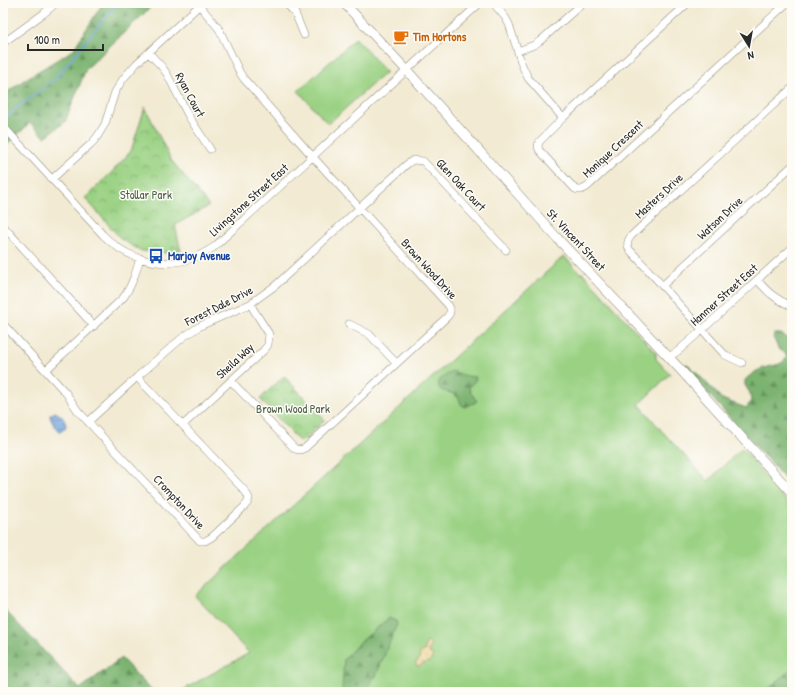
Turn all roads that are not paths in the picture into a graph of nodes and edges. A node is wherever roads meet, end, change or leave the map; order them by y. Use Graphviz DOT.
graph roads {
  1 [pos="56,3"];
  2 [pos="286,3"];
  3 [pos="344,3"];
  4 [pos="480,3"];
  5 [pos="493,3"];
  6 [pos="583,3"];
  7 [pos="688,3"];
  8 [pos="787,3"];
  9 [pos="201,4"];
  10 [pos="304,35"];
  11 [pos="3,43"];
  12 [pos="518,51"];
  13 [pos="148,53"];
  14 [pos="406,70"];
  15 [pos="792,88"];
  16 [pos="563,118"];
  17 [pos="3,126"];
  18 [pos="210,149"];
  19 [pos="313,157"];
  20 [pos="792,166"];
  21 [pos="52,180"];
  22 [pos="360,208"];
  23 [pos="3,226"];
  24 [pos="792,248"];
  25 [pos="506,250"];
  26 [pos="140,258"];
  27 [pos="757,280"];
  28 [pos="662,286"];
  29 [pos="250,304"];
  30 [pos="792,306"];
  31 [pos="3,324"];
  32 [pos="349,324"];
  33 [pos="94,326"];
  34 [pos="702,330"];
  35 [pos="668,357"];
  36 [pos="396,363"];
  37 [pos="742,363"];
  38 [pos="46,370"];
  39 [pos="137,377"];
  40 [pos="231,381"];
  41 [pos="88,422"];
  42 [pos="183,425"];
  43 [pos="792,493"];
  1 -- 11 [label="street"];
  2 -- 10 [label="street"];
  3 -- 14 [label="main road, St. Vincent Street"];
  4 -- 14 [label="street, Livingstone Street East"];
  5 -- 12 [label="street"];
  6 -- 12 [label="street"];
  7 -- 16 [label="street, Monique Crescent"];
  8 -- 16 [label="street, Monique Crescent"];
  9 -- 13 [label="street"];
  9 -- 19 [label="street, Brown Wood Drive"];
  12 -- 16 [label="street"];
  13 -- 18 [label="street, Ryan Court"];
  13 -- 21 [label="street"];
  14 -- 19 [label="street, Livingstone Street East"];
  14 -- 35 [label="main road, St. Vincent Street"];
  15 -- 28 [label="street, Masters Drive"];
  17 -- 21 [label="street, Livingstone Street East"];
  19 -- 22 [label="street, Brown Wood Drive"];
  19 -- 26 [label="street, Livingstone Street East"];
  20 -- 28 [label="street, Watson Drive"];
  21 -- 26 [label="street, Livingstone Street East"];
  22 -- 25 [label="street, Glen Oak Court"];
  22 -- 29 [label="street, Forest Dale Drive"];
  22 -- 36 [label="street, Brown Wood Drive"];
  23 -- 33 [label="street"];
  24 -- 27 [label="street, Hanmer Street East"];
  26 -- 33 [label="street"];
  27 -- 30 [label="street"];
  27 -- 34 [label="street, Hanmer Street East"];
  28 -- 34 [label="street, Masters Drive"];
  29 -- 39 [label="street, Forest Dale Drive"];
  29 -- 40 [label="street, Sheila Way"];
  31 -- 38 [label="street, Crompton Drive"];
  32 -- 36 [label="street"];
  33 -- 38 [label="street"];
  34 -- 35 [label="street, Hanmer Street East"];
  34 -- 37 [label="street, Masters Drive"];
  35 -- 43 [label="main road, St. Vincent Street"];
  36 -- 40 [label="street, Brown Wood Drive"];
  38 -- 41 [label="street, Crompton Drive"];
  39 -- 41 [label="street, Forest Dale Drive"];
  39 -- 42 [label="street, Crompton Drive"];
  40 -- 42 [label="street, Sheila Way"];
  41 -- 42 [label="street, Crompton Drive"];
}
